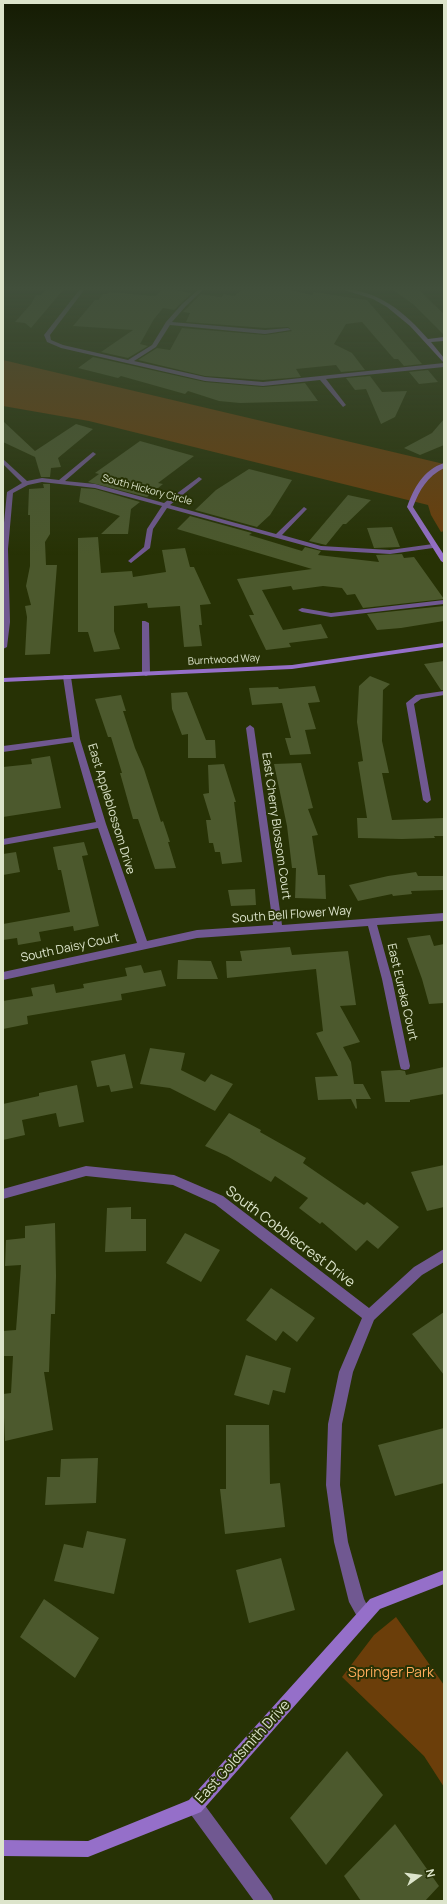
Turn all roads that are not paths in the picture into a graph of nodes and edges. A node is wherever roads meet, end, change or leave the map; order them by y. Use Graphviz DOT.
graph roads {
  1 [pos="200,378"];
  2 [pos="322,378"];
  3 [pos="342,405"];
  4 [pos="93,454"];
  5 [pos="3,461"];
  6 [pos="444,466"];
  7 [pos="199,479"];
  8 [pos="60,482"];
  9 [pos="26,483"];
  10 [pos="6,492"];
  11 [pos="166,505"];
  12 [pos="304,509"];
  13 [pos="278,536"];
  14 [pos="433,546"];
  15 [pos="4,549"];
  16 [pos="131,561"];
  17 [pos="444,561"];
  18 [pos="444,602"];
  19 [pos="302,610"];
  20 [pos="4,622"];
  21 [pos="145,623"];
  22 [pos="444,645"];
  23 [pos="3,647"];
  24 [pos="146,674"];
  25 [pos="67,677"];
  26 [pos="3,680"];
  27 [pos="444,693"];
  28 [pos="250,728"];
  29 [pos="76,739"];
  30 [pos="3,749"];
  31 [pos="427,800"];
  32 [pos="101,824"];
  33 [pos="3,842"];
  34 [pos="444,917"];
  35 [pos="372,923"];
  36 [pos="278,928"];
  37 [pos="143,946"];
  38 [pos="3,976"];
  39 [pos="405,1066"];
  40 [pos="3,1194"];
  41 [pos="444,1255"];
  42 [pos="369,1316"];
  43 [pos="444,1577"];
  44 [pos="364,1615"];
  45 [pos="195,1806"];
  46 [pos="3,1848"];
  47 [pos="265,1901"];
  1 -- 2 [label="street"];
  2 -- 3 [label="street"];
  4 -- 8 [label="street"];
  5 -- 9 [label="street"];
  6 -- 14 [label="street"];
  7 -- 11 [label="street"];
  8 -- 9 [label="street, South Hickory Circle"];
  8 -- 11 [label="street, South Hickory Circle"];
  9 -- 10 [label="street, South Hickory Circle"];
  10 -- 15 [label="street, South Hickory Circle"];
  11 -- 13 [label="street, South Hickory Circle"];
  11 -- 16 [label="street"];
  12 -- 13 [label="street"];
  13 -- 14 [label="street, South Hickory Circle"];
  14 -- 17 [label="street"];
  15 -- 20 [label="street, South Hickory Circle"];
  18 -- 19 [label="street"];
  20 -- 23 [label="street, South Hickory Circle"];
  21 -- 24 [label="street"];
  22 -- 24 [label="street, Burntwood Way"];
  24 -- 25 [label="street, Burntwood Way"];
  25 -- 26 [label="street, Burntwood Way"];
  25 -- 29 [label="street, East Appleblossom Drive"];
  27 -- 31 [label="street"];
  28 -- 36 [label="street, East Cherry Blossom Court"];
  29 -- 30 [label="street"];
  29 -- 32 [label="street, East Appleblossom Drive"];
  32 -- 33 [label="street"];
  32 -- 37 [label="street, East Appleblossom Drive"];
  34 -- 35 [label="street, South Bell Flower Way"];
  35 -- 36 [label="street, South Bell Flower Way"];
  35 -- 39 [label="street, East Eureka Court"];
  36 -- 37 [label="street, South Bell Flower Way"];
  37 -- 38 [label="street, South Daisy Court"];
  40 -- 42 [label="street, South Cobblecrest Drive"];
  41 -- 42 [label="street"];
  42 -- 44 [label="street"];
  43 -- 44 [label="street, East Goldsmith Drive"];
  44 -- 45 [label="street, East Goldsmith Drive"];
  45 -- 46 [label="street, East Goldsmith Drive"];
  45 -- 47 [label="street"];
}
